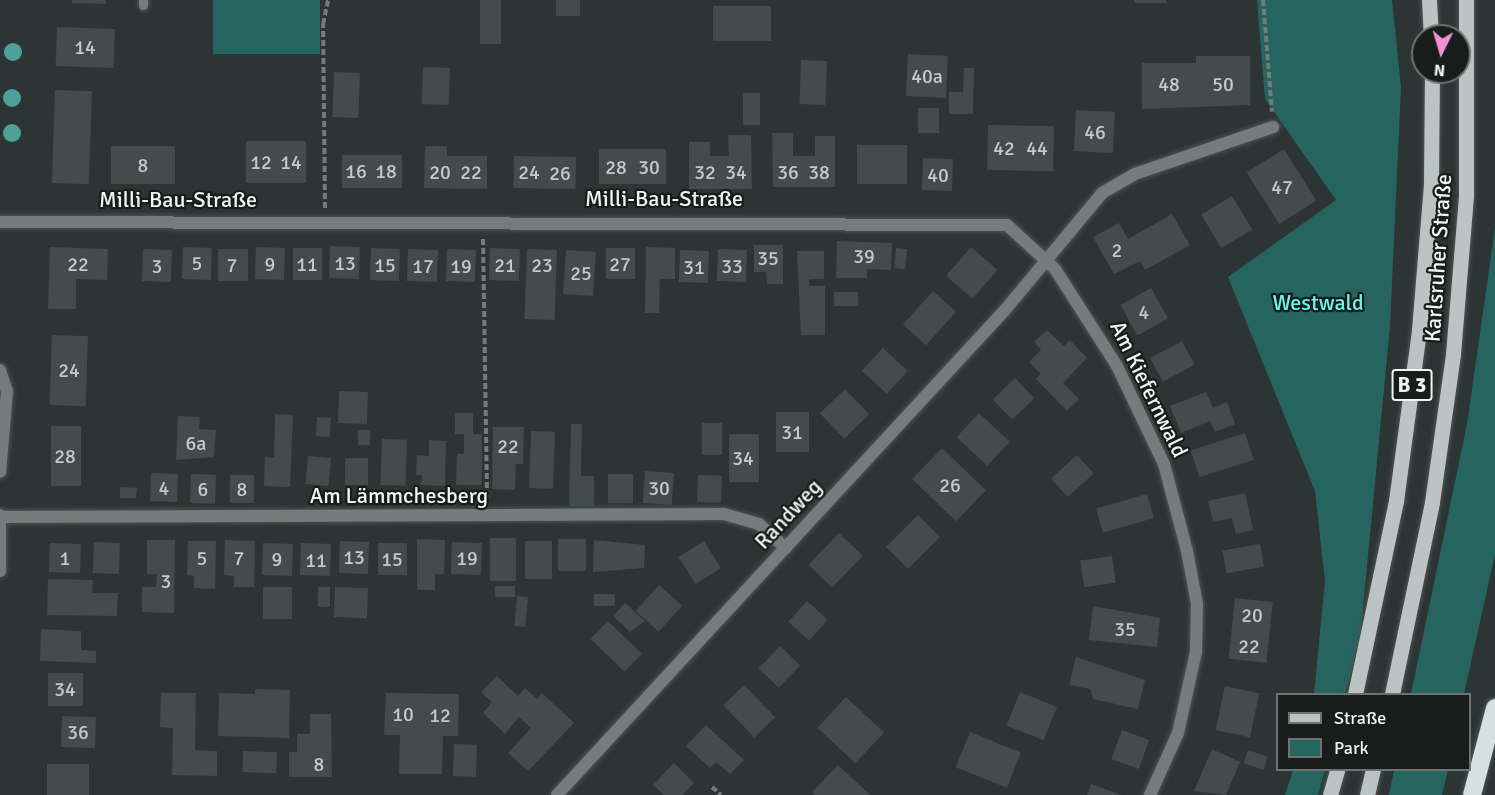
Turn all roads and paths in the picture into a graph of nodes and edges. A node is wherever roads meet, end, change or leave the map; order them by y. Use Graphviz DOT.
graph roads {
  1 [pos="328,0"];
  2 [pos="1263,0"];
  3 [pos="1429,0"];
  4 [pos="1466,0"];
  5 [pos="1430,24"];
  6 [pos="1432,84"];
  7 [pos="1273,128"];
  8 [pos="325,220"];
  9 [pos="482,220"];
  10 [pos="0,222"];
  11 [pos="1046,258"];
  12 [pos="0,370"];
  13 [pos="0,472"];
  14 [pos="1,516"];
  15 [pos="488,517"];
  16 [pos="786,548"];
  17 [pos="0,571"];
  18 [pos="1355,693"];
  19 [pos="1392,693"];
  20 [pos="1495,708"];
  21 [pos="1337,771"];
  22 [pos="1374,771"];
  23 [pos="712,787"];
  24 [pos="557,795"];
  25 [pos="721,795"];
  26 [pos="1150,795"];
  27 [pos="1330,795"];
  28 [pos="1367,795"];
  29 [pos="1472,795"];
  1 -- 8 [label="path"];
  2 -- 7 [label="path"];
  3 -- 5 [label="main road"];
  4 -- 19 [label="main road, Karlsruher Straße / B 3"];
  6 -- 18 [label="main road, Karlsruher Straße / B 3"];
  7 -- 11 [label="street"];
  8 -- 9 [label="street, Milli-Bau-Straße"];
  8 -- 10 [label="street, Milli-Bau-Straße"];
  9 -- 11 [label="street, Milli-Bau-Straße"];
  9 -- 15 [label="path"];
  11 -- 16 [label="street, Randweg"];
  11 -- 26 [label="street, Am Kiefernwald"];
  12 -- 13 [label="street"];
  14 -- 15 [label="street, Am Lämmchesberg"];
  14 -- 17 [label="street"];
  15 -- 16 [label="street, Am Lämmchesberg"];
  16 -- 24 [label="street, Randweg"];
  20 -- 29 [label="highway"];
  21 -- 27 [label="main road"];
  22 -- 28 [label="main road"];
  23 -- 25 [label="path"];
}
